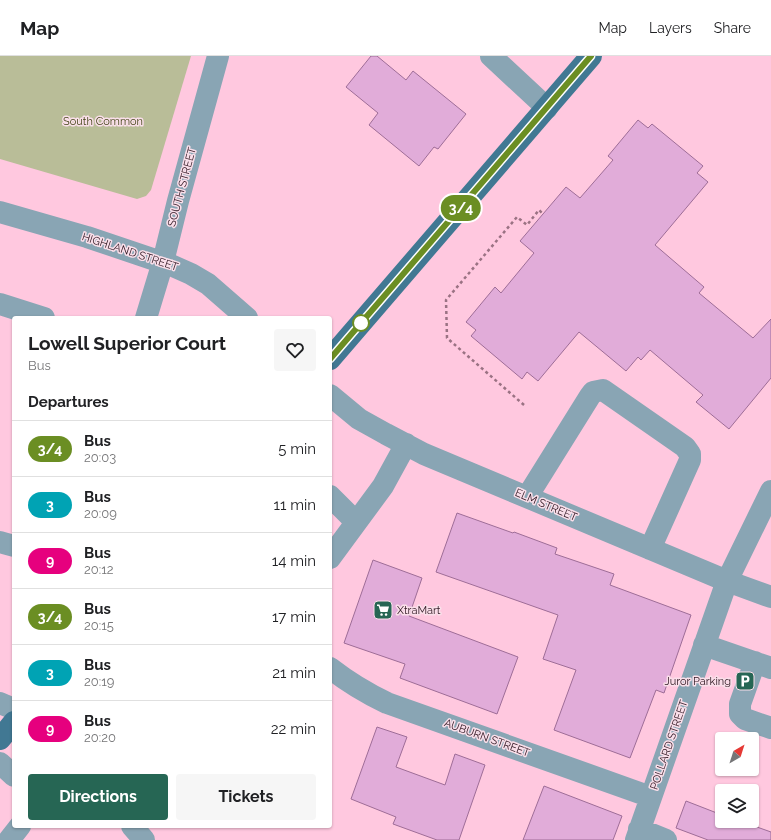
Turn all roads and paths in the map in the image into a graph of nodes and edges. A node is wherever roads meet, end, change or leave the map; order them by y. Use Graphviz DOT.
graph roads {
  1 [pos="218,56"];
  2 [pos="491,56"];
  3 [pos="591,56"];
  4 [pos="547,108"];
  5 [pos="0,212"];
  6 [pos="543,214"];
  7 [pos="163,262"];
  8 [pos="0,304"];
  9 [pos="38,316"];
  10 [pos="147,316"];
  11 [pos="245,316"];
  12 [pos="332,356"];
  13 [pos="332,397"];
  14 [pos="524,405"];
  15 [pos="406,444"];
  16 [pos="771,491"];
  17 [pos="527,497"];
  18 [pos="332,498"];
  19 [pos="356,522"];
  20 [pos="0,542"];
  21 [pos="12,545"];
  22 [pos="650,549"];
  23 [pos="332,555"];
  24 [pos="727,581"];
  25 [pos="771,597"];
  26 [pos="704,645"];
  27 [pos="763,665"];
  28 [pos="332,670"];
  29 [pos="0,703"];
  30 [pos="12,707"];
  31 [pos="12,724"];
  32 [pos="771,728"];
  33 [pos="0,739"];
  34 [pos="0,763"];
  35 [pos="12,774"];
  36 [pos="651,797"];
  37 [pos="18,828"];
  38 [pos="134,828"];
  39 [pos="638,835"];
  40 [pos="9,840"];
  41 [pos="144,840"];
  42 [pos="666,840"];
  1 -- 7 [label="street, SOUTH STREET"];
  2 -- 4 [label="street"];
  3 -- 4 [label="main road"];
  4 -- 12 [label="main road"];
  5 -- 7 [label="street, HIGHLAND STREET"];
  6 -- 14 [label="path"];
  7 -- 10 [label="street, SOUTH STREET"];
  7 -- 11 [label="street, HIGHLAND STREET"];
  8 -- 9 [label="street"];
  13 -- 15 [label="street, ELM STREET"];
  15 -- 17 [label="street, ELM STREET"];
  15 -- 19 [label="street"];
  16 -- 24 [label="street, POLLARD STREET"];
  17 -- 22 [label="street, ELM STREET"];
  17 -- 22 [label="street"];
  18 -- 19 [label="street"];
  19 -- 23 [label="street"];
  20 -- 21 [label="street"];
  22 -- 24 [label="street, ELM STREET"];
  24 -- 25 [label="street, ELM STREET"];
  24 -- 26 [label="street, POLLARD STREET"];
  26 -- 27 [label="street"];
  26 -- 36 [label="street, POLLARD STREET"];
  27 -- 32 [label="street"];
  28 -- 36 [label="street, AUBURN STREET"];
  29 -- 30 [label="street"];
  31 -- 33 [label="main road"];
  34 -- 35 [label="street"];
  36 -- 39 [label="street, POLLARD STREET"];
  37 -- 40 [label="street"];
  38 -- 41 [label="street"];
  39 -- 42 [label="street"];
}
